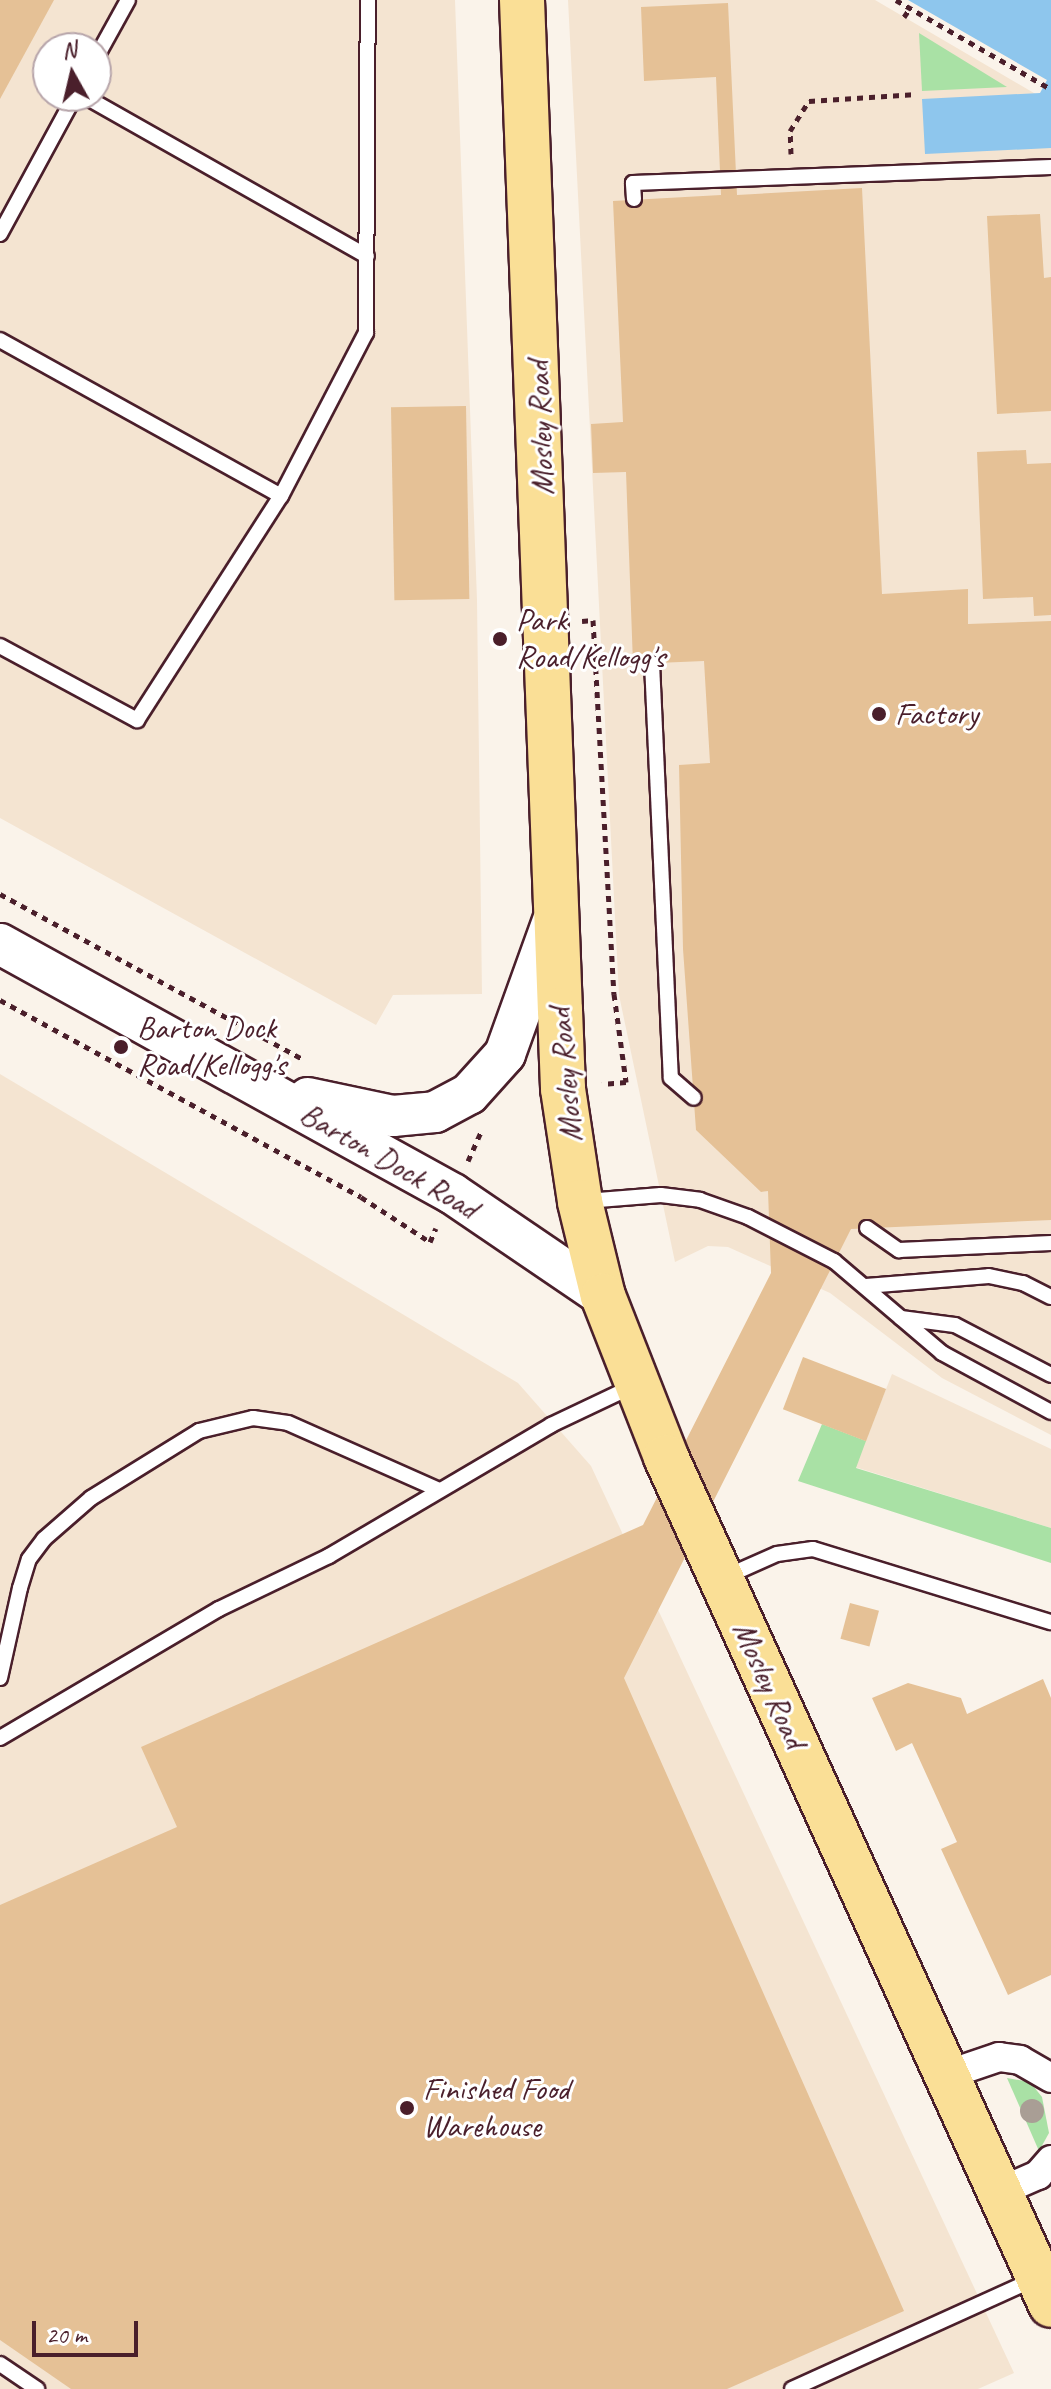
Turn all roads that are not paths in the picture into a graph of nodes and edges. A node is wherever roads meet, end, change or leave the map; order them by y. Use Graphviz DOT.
graph roads {
  1 [pos="128,0"];
  2 [pos="368,0"];
  3 [pos="522,0"];
  4 [pos="110,32"];
  5 [pos="66,112"];
  6 [pos="112,112"];
  7 [pos="1051,167"];
  8 [pos="634,199"];
  9 [pos="0,234"];
  10 [pos="367,256"];
  11 [pos="0,340"];
  12 [pos="281,496"];
  13 [pos="0,646"];
  14 [pos="652,663"];
  15 [pos="557,909"];
  16 [pos="0,944"];
  17 [pos="254,1084"];
  18 [pos="694,1098"];
  19 [pos="580,1202"];
  20 [pos="867,1228"];
  21 [pos="1051,1243"];
  22 [pos="866,1286"];
  23 [pos="603,1296"];
  24 [pos="1051,1297"];
  25 [pos="901,1318"];
  26 [pos="1051,1375"];
  27 [pos="637,1384"];
  28 [pos="1051,1412"];
  29 [pos="439,1490"];
  30 [pos="720,1579"];
  31 [pos="1051,1622"];
  32 [pos="0,1678"];
  33 [pos="0,1738"];
  34 [pos="946,2075"];
  35 [pos="1051,2078"];
  36 [pos="1051,2160"];
  37 [pos="999,2192"];
  38 [pos="1045,2291"];
  39 [pos="0,2364"];
  40 [pos="37,2389"];
  41 [pos="792,2389"];
  1 -- 4 [label="lane"];
  2 -- 10 [label="lane"];
  3 -- 15 [label="main road, Mosley Road"];
  5 -- 9 [label="lane"];
  6 -- 10 [label="lane"];
  7 -- 8 [label="lane"];
  10 -- 12 [label="lane"];
  11 -- 12 [label="lane"];
  12 -- 13 [label="lane"];
  14 -- 18 [label="lane"];
  15 -- 17 [label="main road"];
  15 -- 19 [label="main road, Mosley Road"];
  16 -- 17 [label="main road, Barton Dock Road"];
  17 -- 23 [label="main road, Barton Dock Road"];
  19 -- 22 [label="lane"];
  19 -- 23 [label="main road, Mosley Road"];
  20 -- 21 [label="lane"];
  22 -- 24 [label="lane"];
  22 -- 25 [label="lane"];
  23 -- 27 [label="main road, Mosley Road"];
  25 -- 26 [label="lane"];
  25 -- 28 [label="lane"];
  27 -- 29 [label="lane"];
  27 -- 30 [label="main road, Mosley Road"];
  29 -- 32 [label="lane"];
  29 -- 33 [label="lane"];
  30 -- 31 [label="lane"];
  30 -- 34 [label="main road, Mosley Road"];
  34 -- 35 [label="street"];
  34 -- 37 [label="main road, Mosley Road"];
  36 -- 37 [label="street"];
  37 -- 38 [label="main road, Mosley Road"];
  38 -- 41 [label="lane"];
  39 -- 40 [label="lane"];
}
